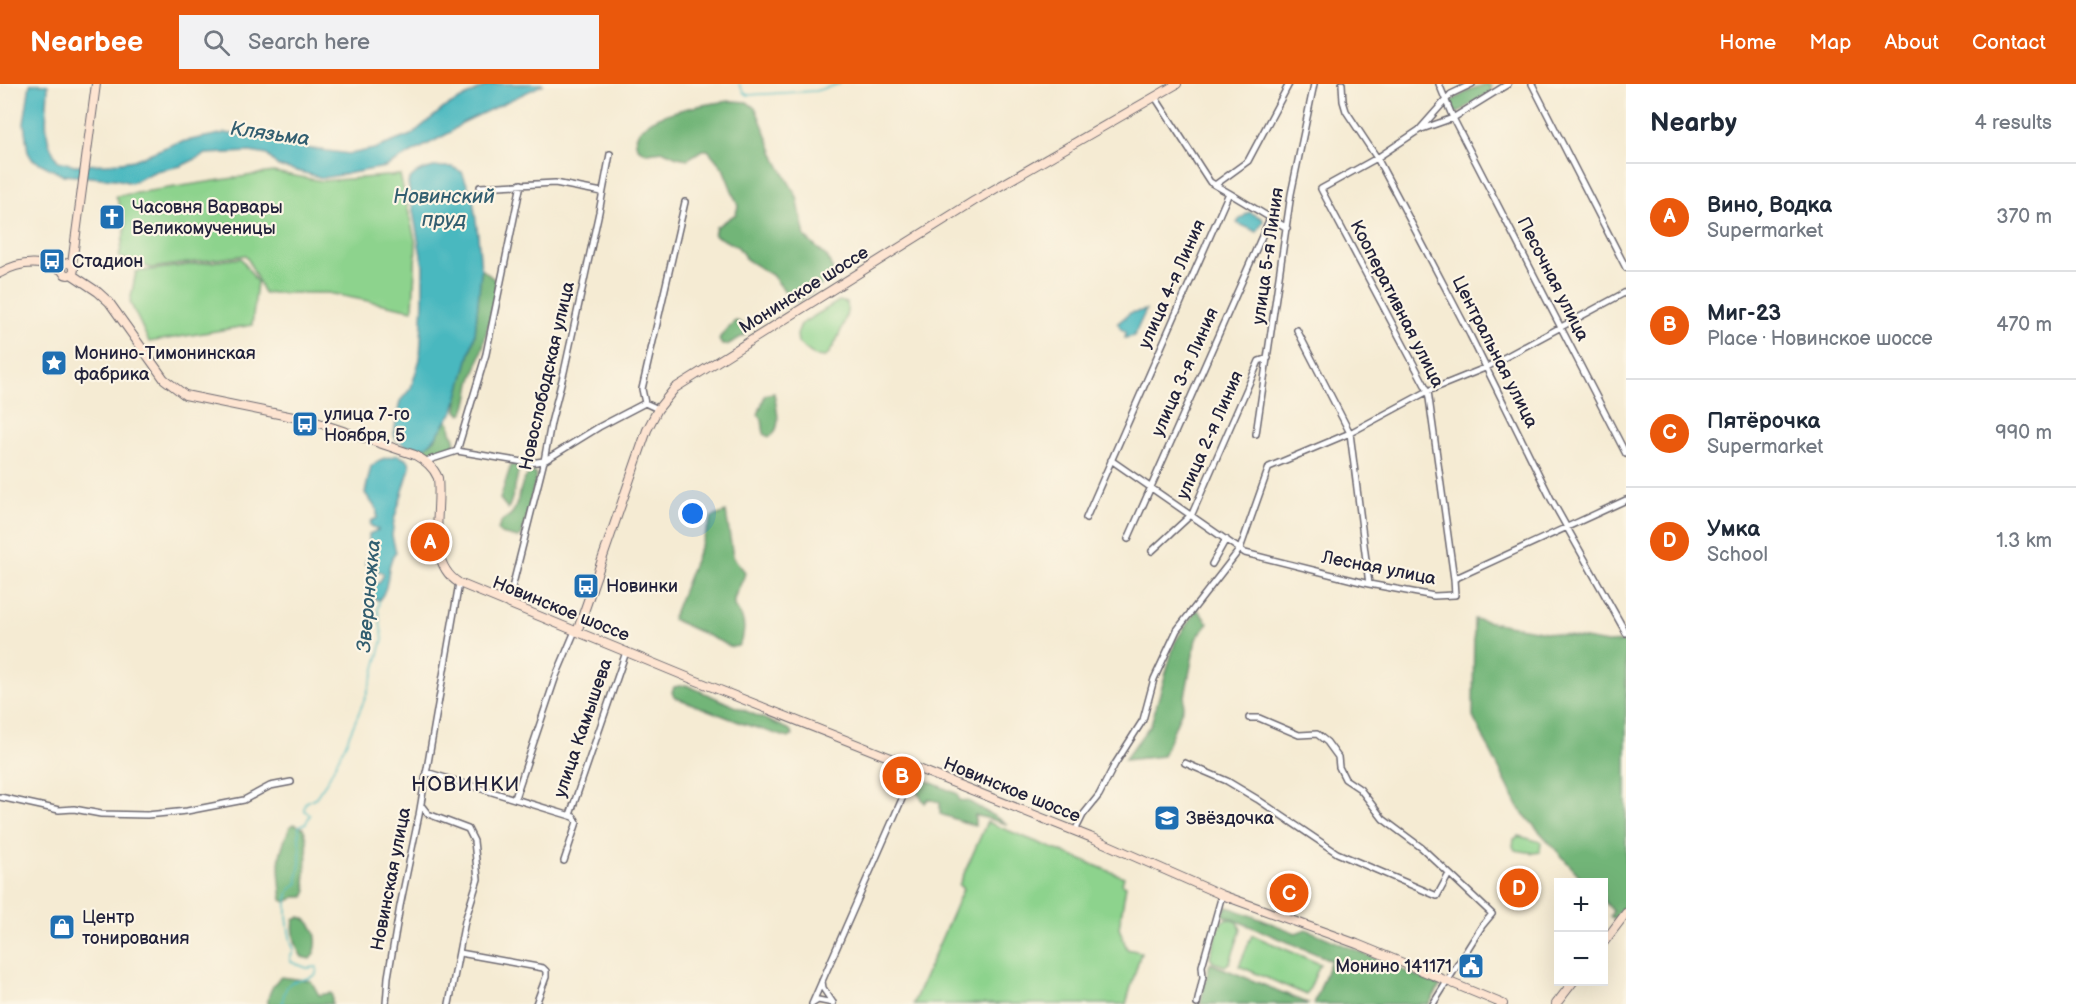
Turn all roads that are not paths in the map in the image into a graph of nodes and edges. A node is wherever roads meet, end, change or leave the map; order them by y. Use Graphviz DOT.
graph roads {
  1 [pos="96,84"];
  2 [pos="1177,84"];
  3 [pos="1288,84"];
  4 [pos="1314,84"];
  5 [pos="1342,84"];
  6 [pos="1439,84"];
  7 [pos="1472,84"];
  8 [pos="1508,84"];
  9 [pos="1532,84"];
  10 [pos="1155,96"];
  11 [pos="1446,99"];
  12 [pos="1453,118"];
  13 [pos="1419,130"];
  14 [pos="610,154"];
  15 [pos="1377,158"];
  16 [pos="521,184"];
  17 [pos="1215,185"];
  18 [pos="480,187"];
  19 [pos="602,192"];
  20 [pos="1228,193"];
  21 [pos="684,202"];
  22 [pos="1270,218"];
  23 [pos="1287,228"];
  24 [pos="72,264"];
  25 [pos="50,265"];
  26 [pos="1626,268"];
  27 [pos="62,270"];
  28 [pos="0,273"];
  29 [pos="71,274"];
  30 [pos="79,279"];
  31 [pos="1626,292"];
  32 [pos="1562,328"];
  33 [pos="1298,330"];
  34 [pos="1268,358"];
  35 [pos="1485,368"];
  36 [pos="1428,391"];
  37 [pos="645,403"];
  38 [pos="658,409"];
  39 [pos="1350,433"];
  40 [pos="1256,434"];
  41 [pos="457,451"];
  42 [pos="1626,454"];
  43 [pos="1111,460"];
  44 [pos="426,461"];
  45 [pos="544,461"];
  46 [pos="1150,486"];
  47 [pos="1626,500"];
  48 [pos="1192,514"];
  49 [pos="1086,518"];
  50 [pos="1567,527"];
  51 [pos="1128,539"];
  52 [pos="1226,539"];
  53 [pos="1240,549"];
  54 [pos="1152,551"];
  55 [pos="1212,564"];
  56 [pos="1454,579"];
  57 [pos="459,583"];
  58 [pos="1369,584"];
  59 [pos="508,604"];
  60 [pos="576,632"];
  61 [pos="1626,633"];
  62 [pos="626,652"];
  63 [pos="1249,718"];
  64 [pos="1185,763"];
  65 [pos="916,767"];
  66 [pos="426,772"];
  67 [pos="291,782"];
  68 [pos="0,797"];
  69 [pos="515,798"];
  70 [pos="420,805"];
  71 [pos="428,814"];
  72 [pos="570,815"];
  73 [pos="418,819"];
  74 [pos="1075,831"];
  75 [pos="564,861"];
  76 [pos="1449,874"];
  77 [pos="1222,895"];
  78 [pos="1626,913"];
  79 [pos="1608,937"];
  80 [pos="460,953"];
  81 [pos="822,980"];
  82 [pos="1448,982"];
  83 [pos="1570,986"];
  84 [pos="834,1003"];
  85 [pos="386,1004"];
  86 [pos="449,1004"];
  87 [pos="536,1004"];
  88 [pos="812,1004"];
  89 [pos="1197,1004"];
  90 [pos="1433,1004"];
  91 [pos="1503,1004"];
  92 [pos="1556,1004"];
  1 -- 24 [label="main road"];
  2 -- 10 [label="main road, Монинское шоссе"];
  3 -- 17 [label="street"];
  4 -- 23 [label="street, улица 5-я Линия"];
  5 -- 15 [label="street, Центральная улица"];
  6 -- 11 [label="street"];
  7 -- 11 [label="street"];
  8 -- 12 [label="street"];
  9 -- 26 [label="street"];
  10 -- 17 [label="street"];
  10 -- 38 [label="main road, Монинское шоссе"];
  11 -- 12 [label="street, Песочная улица"];
  11 -- 13 [label="street"];
  12 -- 13 [label="street"];
  12 -- 32 [label="street, Песочная улица"];
  13 -- 15 [label="street"];
  14 -- 19 [label="street, Новослободская улица"];
  15 -- 35 [label="street, Центральная улица"];
  15 -- 36 [label="street, Кооперативная улица"];
  16 -- 18 [label="street"];
  16 -- 19 [label="street"];
  16 -- 41 [label="street"];
  17 -- 20 [label="street"];
  19 -- 45 [label="street, Новослободская улица"];
  20 -- 22 [label="street"];
  20 -- 43 [label="street, улица 4-я Линия"];
  21 -- 37 [label="street"];
  22 -- 23 [label="street"];
  22 -- 46 [label="street, улица 3-я Линия"];
  23 -- 34 [label="street, улица 5-я Линия"];
  24 -- 27 [label="main road"];
  24 -- 29 [label="main road"];
  25 -- 27 [label="main road"];
  25 -- 28 [label="main road"];
  25 -- 30 [label="main road"];
  27 -- 29 [label="main road"];
  29 -- 30 [label="main road"];
  30 -- 44 [label="main road"];
  31 -- 32 [label="street"];
  32 -- 35 [label="street"];
  32 -- 42 [label="street, Песочная улица"];
  33 -- 39 [label="street"];
  34 -- 40 [label="street, улица 5-я Линия"];
  34 -- 48 [label="street, улица 2-я Линия"];
  35 -- 36 [label="street"];
  35 -- 50 [label="street, Центральная улица"];
  36 -- 39 [label="street"];
  36 -- 56 [label="street, Кооперативная улица"];
  37 -- 38 [label="street"];
  37 -- 45 [label="street"];
  38 -- 60 [label="main road, Монинское шоссе"];
  39 -- 53 [label="street"];
  39 -- 58 [label="street"];
  41 -- 44 [label="street"];
  41 -- 45 [label="street"];
  43 -- 46 [label="street, Лесная улица"];
  43 -- 49 [label="street, улица 4-я Линия"];
  44 -- 57 [label="main road, Новинское шоссе"];
  45 -- 59 [label="street, Новослободская улица"];
  46 -- 48 [label="street, Лесная улица"];
  46 -- 51 [label="street, улица 3-я Линия"];
  47 -- 50 [label="street, Лесная улица"];
  48 -- 52 [label="street, Лесная улица"];
  48 -- 54 [label="street, улица 2-я Линия"];
  50 -- 56 [label="street, Лесная улица"];
  50 -- 61 [label="street, Центральная улица"];
  52 -- 53 [label="street, Лесная улица"];
  52 -- 55 [label="street"];
  53 -- 58 [label="street, Лесная улица"];
  53 -- 74 [label="street"];
  56 -- 58 [label="street, Лесная улица"];
  57 -- 59 [label="main road, Новинское шоссе"];
  57 -- 66 [label="street, Новинская улица"];
  59 -- 60 [label="main road, Новинское шоссе"];
  60 -- 62 [label="main road, Новинское шоссе"];
  60 -- 69 [label="street"];
  62 -- 65 [label="main road, Новинское шоссе"];
  62 -- 72 [label="street, улица Камышева"];
  63 -- 76 [label="street"];
  64 -- 76 [label="street"];
  65 -- 74 [label="main road, Новинское шоссе"];
  65 -- 81 [label="street"];
  66 -- 69 [label="street"];
  66 -- 70 [label="street, Новинская улица"];
  67 -- 68 [label="street"];
  69 -- 72 [label="street"];
  70 -- 71 [label="street"];
  70 -- 73 [label="street, Новинская улица"];
  71 -- 73 [label="street"];
  71 -- 80 [label="street"];
  72 -- 75 [label="street"];
  73 -- 85 [label="street, Новинская улица"];
  74 -- 77 [label="main road, Новинское шоссе"];
  76 -- 82 [label="street"];
  77 -- 82 [label="main road, Новинское шоссе"];
  77 -- 89 [label="street"];
  78 -- 79 [label="main road"];
  80 -- 86 [label="street"];
  80 -- 87 [label="street"];
  81 -- 84 [label="street"];
  81 -- 88 [label="street"];
  82 -- 90 [label="street"];
  82 -- 91 [label="main road, Новинское шоссе"];
  83 -- 92 [label="main road"];
  84 -- 88 [label="street"];
}
